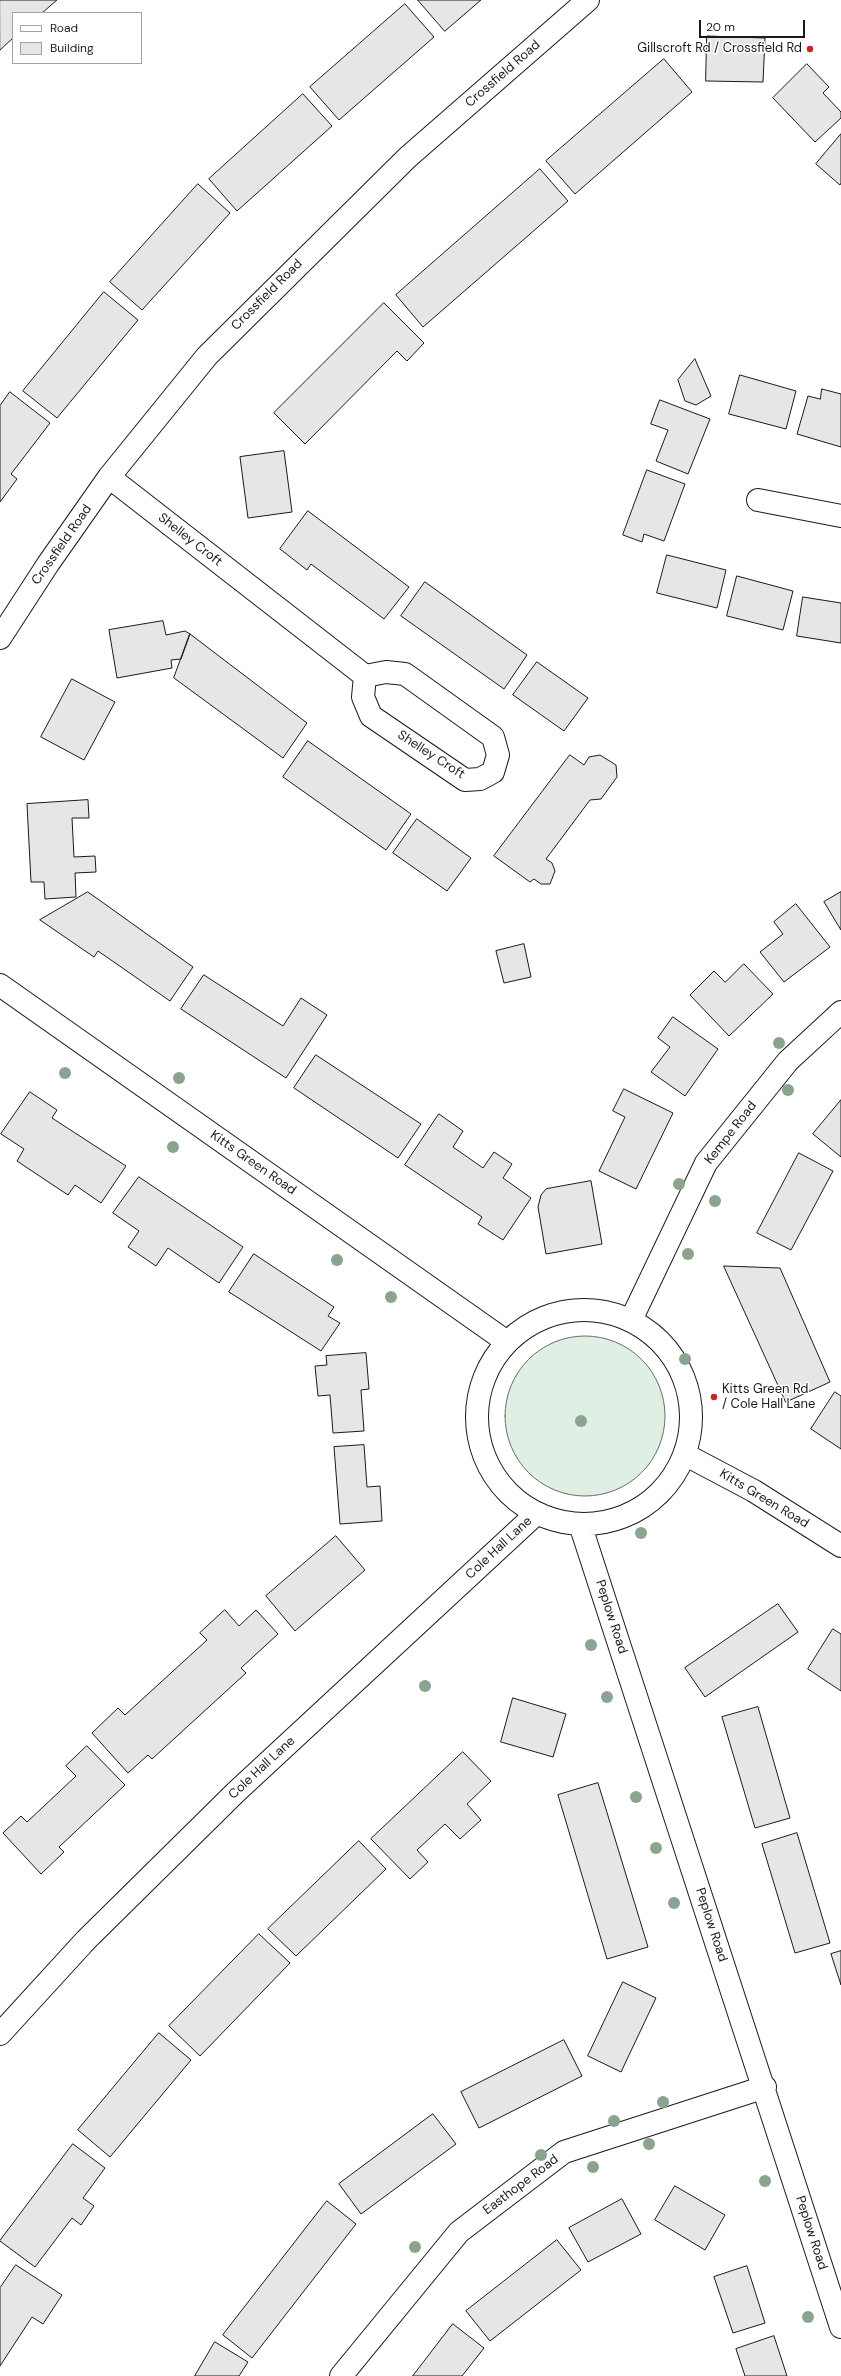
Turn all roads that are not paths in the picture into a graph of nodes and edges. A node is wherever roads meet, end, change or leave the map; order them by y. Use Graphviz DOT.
graph roads {
  1 [pos="588,0"];
  2 [pos="109,478"];
  3 [pos="758,500"];
  4 [pos="841,516"];
  5 [pos="0,638"];
  6 [pos="365,676"];
  7 [pos="0,985"];
  8 [pos="841,1012"];
  9 [pos="631,1320"];
  10 [pos="507,1342"];
  11 [pos="686,1455"];
  12 [pos="536,1514"];
  13 [pos="580,1524"];
  14 [pos="841,1546"];
  15 [pos="0,2034"];
  16 [pos="764,2087"];
  17 [pos="841,2327"];
  18 [pos="341,2376"];
  1 -- 2 [label="street, Crossfield Road"];
  2 -- 5 [label="street, Crossfield Road"];
  2 -- 6 [label="street, Shelley Croft"];
  3 -- 4 [label="street"];
  6 -- 6 [label="street, Shelley Croft"];
  7 -- 10 [label="street, Kitts Green Road"];
  8 -- 9 [label="street, Kempe Road"];
  9 -- 10 [label="street"];
  9 -- 11 [label="street"];
  10 -- 12 [label="street"];
  11 -- 13 [label="street"];
  11 -- 14 [label="street, Kitts Green Road"];
  12 -- 13 [label="street"];
  12 -- 15 [label="street, Cole Hall Lane"];
  13 -- 16 [label="street, Peplow Road"];
  16 -- 17 [label="street, Peplow Road"];
  16 -- 18 [label="street, Easthope Road"];
}
